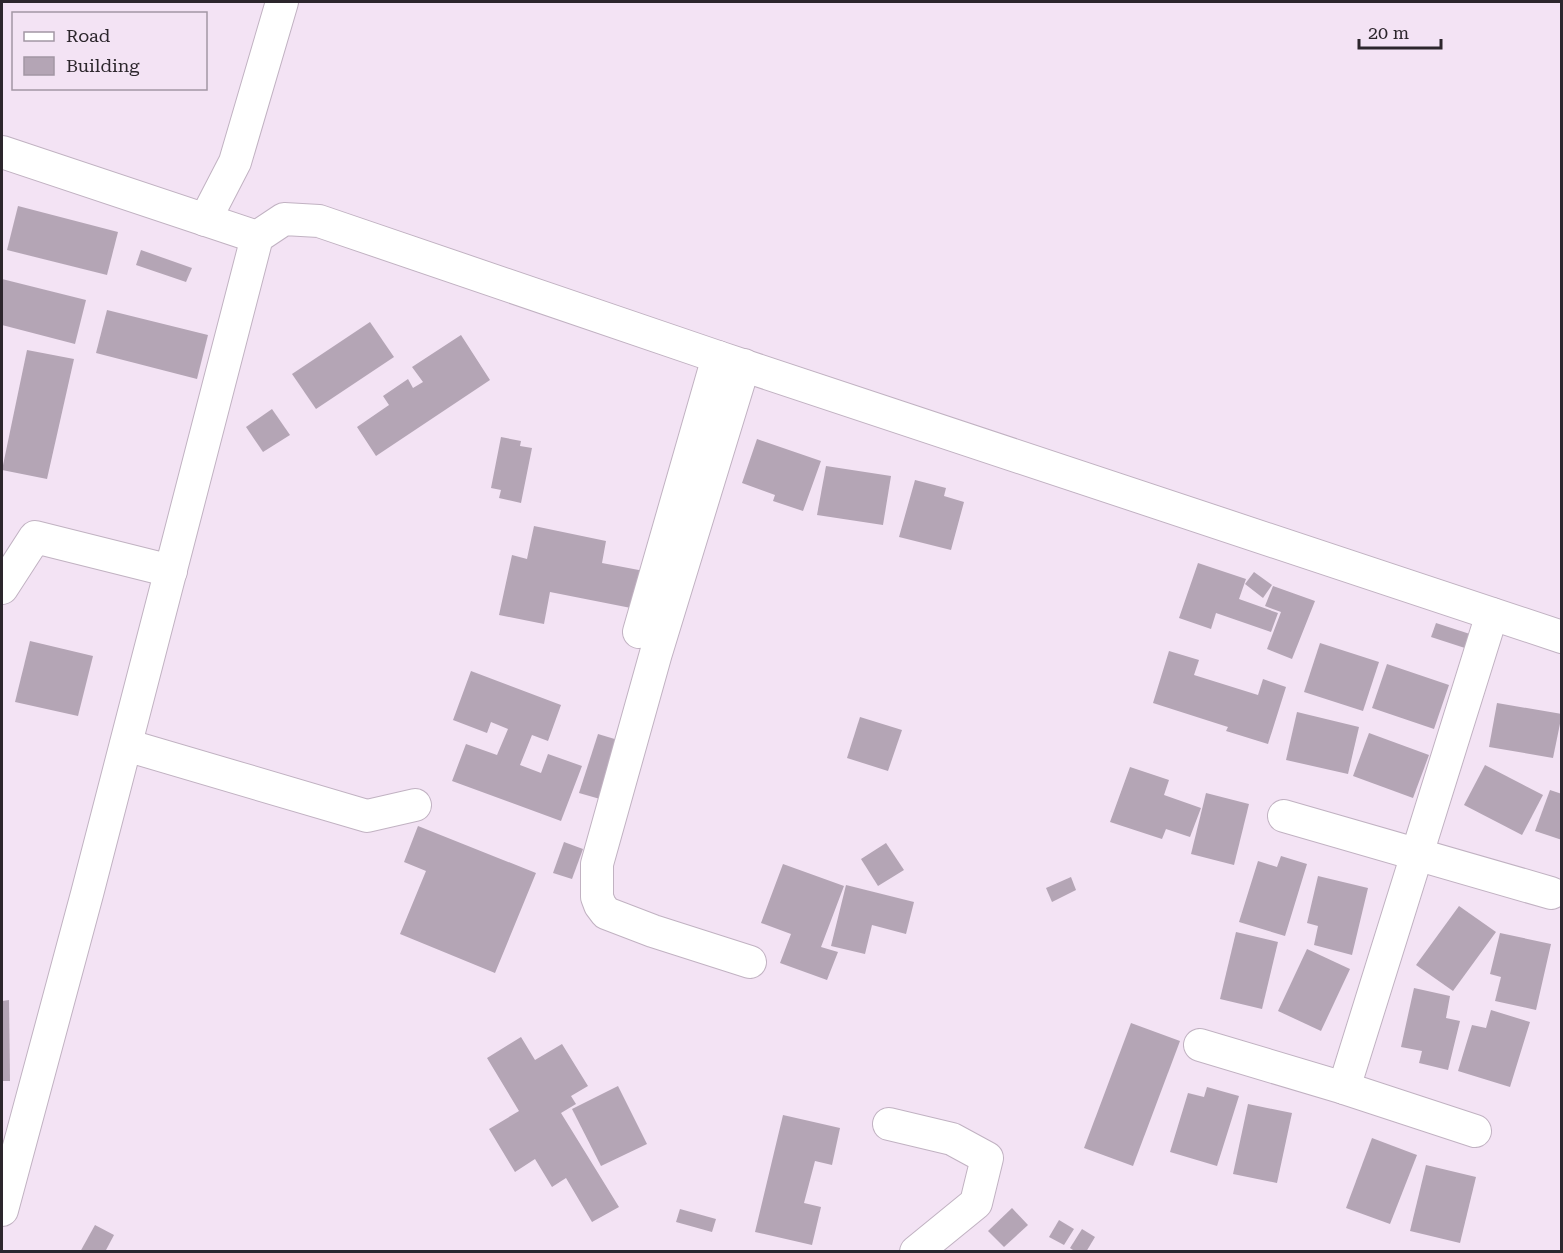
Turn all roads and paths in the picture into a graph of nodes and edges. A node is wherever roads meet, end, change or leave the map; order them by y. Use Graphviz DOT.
graph roads {
  1 [pos="282,2"];
  2 [pos="2,152"];
  3 [pos="205,220"];
  4 [pos="257,237"];
  5 [pos="731,361"];
  6 [pos="171,571"];
  7 [pos="2,588"];
  8 [pos="1492,614"];
  9 [pos="639,632"];
  10 [pos="1562,637"];
  11 [pos="126,744"];
  12 [pos="415,805"];
  13 [pos="1284,816"];
  14 [pos="1417,854"];
  15 [pos="1551,893"];
  16 [pos="750,962"];
  17 [pos="1200,1045"];
  18 [pos="1344,1088"];
  19 [pos="889,1124"];
  20 [pos="1474,1131"];
  21 [pos="2,1210"];
  22 [pos="916,1251"];
  1 -- 3 [label="street"];
  2 -- 3 [label="street"];
  3 -- 4 [label="street"];
  4 -- 5 [label="street"];
  4 -- 6 [label="street"];
  5 -- 8 [label="street"];
  5 -- 9 [label="street"];
  5 -- 16 [label="street"];
  6 -- 7 [label="street"];
  6 -- 11 [label="street"];
  8 -- 10 [label="street"];
  8 -- 14 [label="street"];
  11 -- 12 [label="street"];
  11 -- 21 [label="street"];
  13 -- 14 [label="street"];
  14 -- 15 [label="street"];
  14 -- 18 [label="street"];
  17 -- 18 [label="street"];
  18 -- 20 [label="street"];
  19 -- 22 [label="street"];
}
